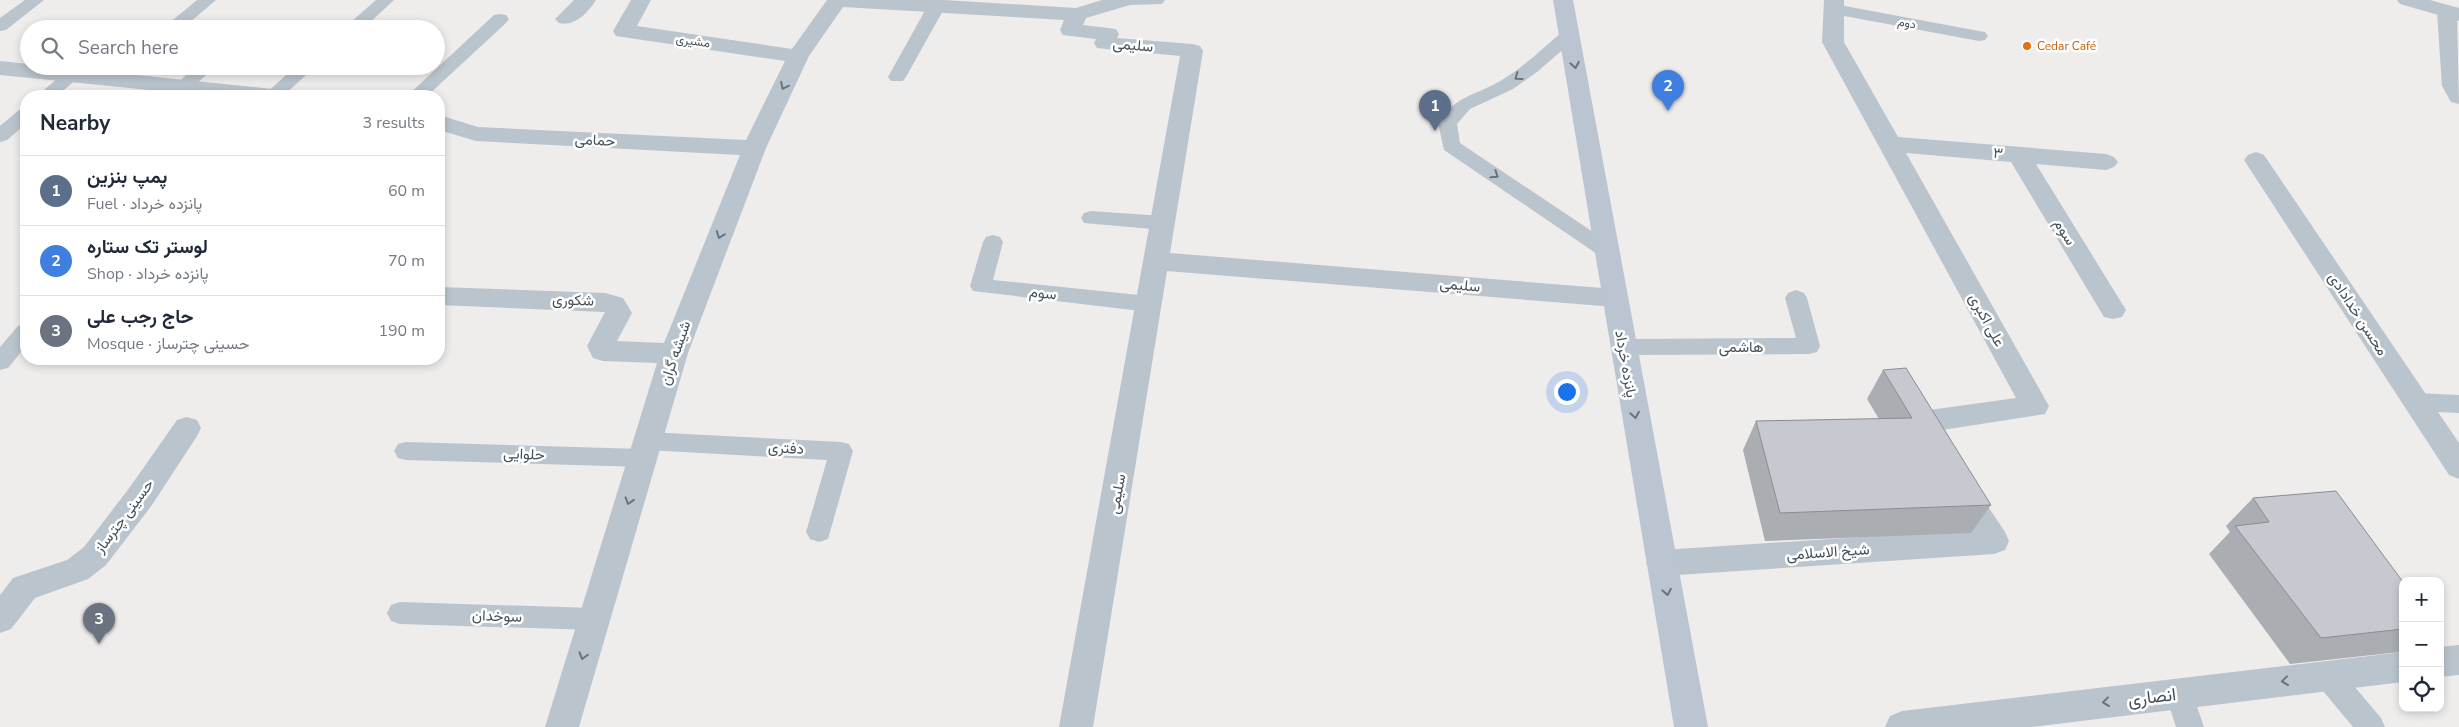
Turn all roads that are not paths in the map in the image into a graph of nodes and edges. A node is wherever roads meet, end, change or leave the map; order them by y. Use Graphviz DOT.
graph roads {
  1 [pos="36,0"];
  2 [pos="208,0"];
  3 [pos="386,0"];
  4 [pos="586,0"];
  5 [pos="641,0"];
  6 [pos="837,0"];
  7 [pos="1124,0"];
  8 [pos="1135,0"];
  9 [pos="1155,0"];
  10 [pos="1563,0"];
  11 [pos="2407,0"];
  12 [pos="1834,4"];
  13 [pos="936,7"];
  14 [pos="2453,13"];
  15 [pos="1077,14"];
  16 [pos="566,18"];
  17 [pos="500,19"];
  18 [pos="182,20"];
  19 [pos="363,20"];
  20 [pos="0,26"];
  21 [pos="1569,35"];
  22 [pos="1979,36"];
  23 [pos="798,56"];
  24 [pos="0,68"];
  25 [pos="445,69"];
  26 [pos="20,70"];
  27 [pos="62,75"];
  28 [pos="86,75"];
  29 [pos="122,75"];
  30 [pos="197,75"];
  31 [pos="296,75"];
  32 [pos="439,75"];
  33 [pos="71,76"];
  34 [pos="897,78"];
  35 [pos="54,90"];
  36 [pos="170,90"];
  37 [pos="179,90"];
  38 [pos="279,90"];
  39 [pos="423,90"];
  40 [pos="2459,97"];
  41 [pos="20,119"];
  42 [pos="445,124"];
  43 [pos="0,136"];
  44 [pos="1889,144"];
  45 [pos="754,148"];
  46 [pos="2018,154"];
  47 [pos="2256,160"];
  48 [pos="2106,162"];
  49 [pos="1091,218"];
  50 [pos="1163,223"];
  51 [pos="993,242"];
  52 [pos="1607,251"];
  53 [pos="1156,260"];
  54 [pos="445,296"];
  55 [pos="1615,298"];
  56 [pos="1796,298"];
  57 [pos="1149,304"];
  58 [pos="2113,310"];
  59 [pos="20,339"];
  60 [pos="1624,347"];
  61 [pos="674,353"];
  62 [pos="0,362"];
  63 [pos="2416,402"];
  64 [pos="2459,404"];
  65 [pos="187,428"];
  66 [pos="645,449"];
  67 [pos="406,451"];
  68 [pos="2459,467"];
  69 [pos="819,532"];
  70 [pos="1994,541"];
  71 [pos="1662,563"];
  72 [pos="400,613"];
  73 [pos="0,619"];
  74 [pos="594,619"];
  75 [pos="2459,660"];
  76 [pos="2444,662"];
  77 [pos="2399,667"];
  78 [pos="2328,676"];
  79 [pos="2179,693"];
  80 [pos="2022,720"];
  81 [pos="562,727"];
  82 [pos="1076,727"];
  83 [pos="1691,727"];
  84 [pos="1902,727"];
  85 [pos="2190,727"];
  86 [pos="2371,727"];
  1 -- 20 [label="lane"];
  2 -- 18 [label="lane"];
  3 -- 19 [label="lane"];
  4 -- 16 [label="street"];
  5 -- 23 [label="street, مشیری"];
  6 -- 13 [label="street"];
  6 -- 23 [label="street, شیشه گران"];
  7 -- 15 [label="street"];
  8 -- 9 [label="street"];
  10 -- 21 [label="main road, پانزده خرداد"];
  11 -- 14 [label="street"];
  12 -- 22 [label="lane, دوم"];
  12 -- 44 [label="street, علی اکبری"];
  13 -- 15 [label="street"];
  13 -- 34 [label="lane"];
  14 -- 40 [label="street"];
  15 -- 50 [label="street, سلیمی"];
  17 -- 25 [label="lane"];
  21 -- 52 [label="main road, پانزده خرداد, one-way"];
  21 -- 52 [label="lane, one-way"];
  23 -- 45 [label="street, شیشه گران, one-way"];
  24 -- 26 [label="street"];
  27 -- 33 [label="street"];
  28 -- 33 [label="street"];
  29 -- 36 [label="street"];
  30 -- 37 [label="lane"];
  31 -- 38 [label="lane"];
  32 -- 39 [label="lane"];
  33 -- 35 [label="lane"];
  41 -- 43 [label="lane"];
  42 -- 45 [label="street, حمامی"];
  44 -- 46 [label="street, ۳"];
  44 -- 70 [label="street, علی اکبری"];
  45 -- 61 [label="street, شیشه گران, one-way"];
  46 -- 48 [label="street, ۳"];
  46 -- 58 [label="street, سوم"];
  47 -- 63 [label="street, محسن خدادادی"];
  49 -- 50 [label="lane"];
  50 -- 53 [label="street, سلیمی"];
  51 -- 57 [label="lane, سوم"];
  52 -- 55 [label="main road, پانزده خرداد"];
  53 -- 55 [label="street, سلیمی"];
  53 -- 57 [label="street, سلیمی"];
  54 -- 61 [label="street, شکوری"];
  55 -- 60 [label="main road, پانزده خرداد"];
  56 -- 60 [label="lane, هاشمی"];
  57 -- 82 [label="street, سلیمی"];
  59 -- 62 [label="lane"];
  60 -- 71 [label="main road, پانزده خرداد, one-way"];
  61 -- 66 [label="street, شیشه گران"];
  63 -- 64 [label="lane"];
  63 -- 68 [label="street, محسن خدادادی"];
  65 -- 73 [label="street, حسینی چترساز"];
  66 -- 67 [label="lane, حلوایی"];
  66 -- 69 [label="lane, دفتری"];
  66 -- 74 [label="street, شیشه گران, one-way"];
  70 -- 71 [label="street, شیخ الاسلامی"];
  71 -- 83 [label="main road, پانزده خرداد, one-way"];
  72 -- 74 [label="lane, سوخدان"];
  74 -- 81 [label="street, شیشه گران, one-way"];
  75 -- 76 [label="street"];
  77 -- 78 [label="street, انصاری"];
  78 -- 79 [label="street, انصاری, one-way"];
  78 -- 86 [label="lane"];
  79 -- 80 [label="street, انصاری, one-way"];
  79 -- 85 [label="lane"];
  80 -- 84 [label="street, انصاری"];
}
